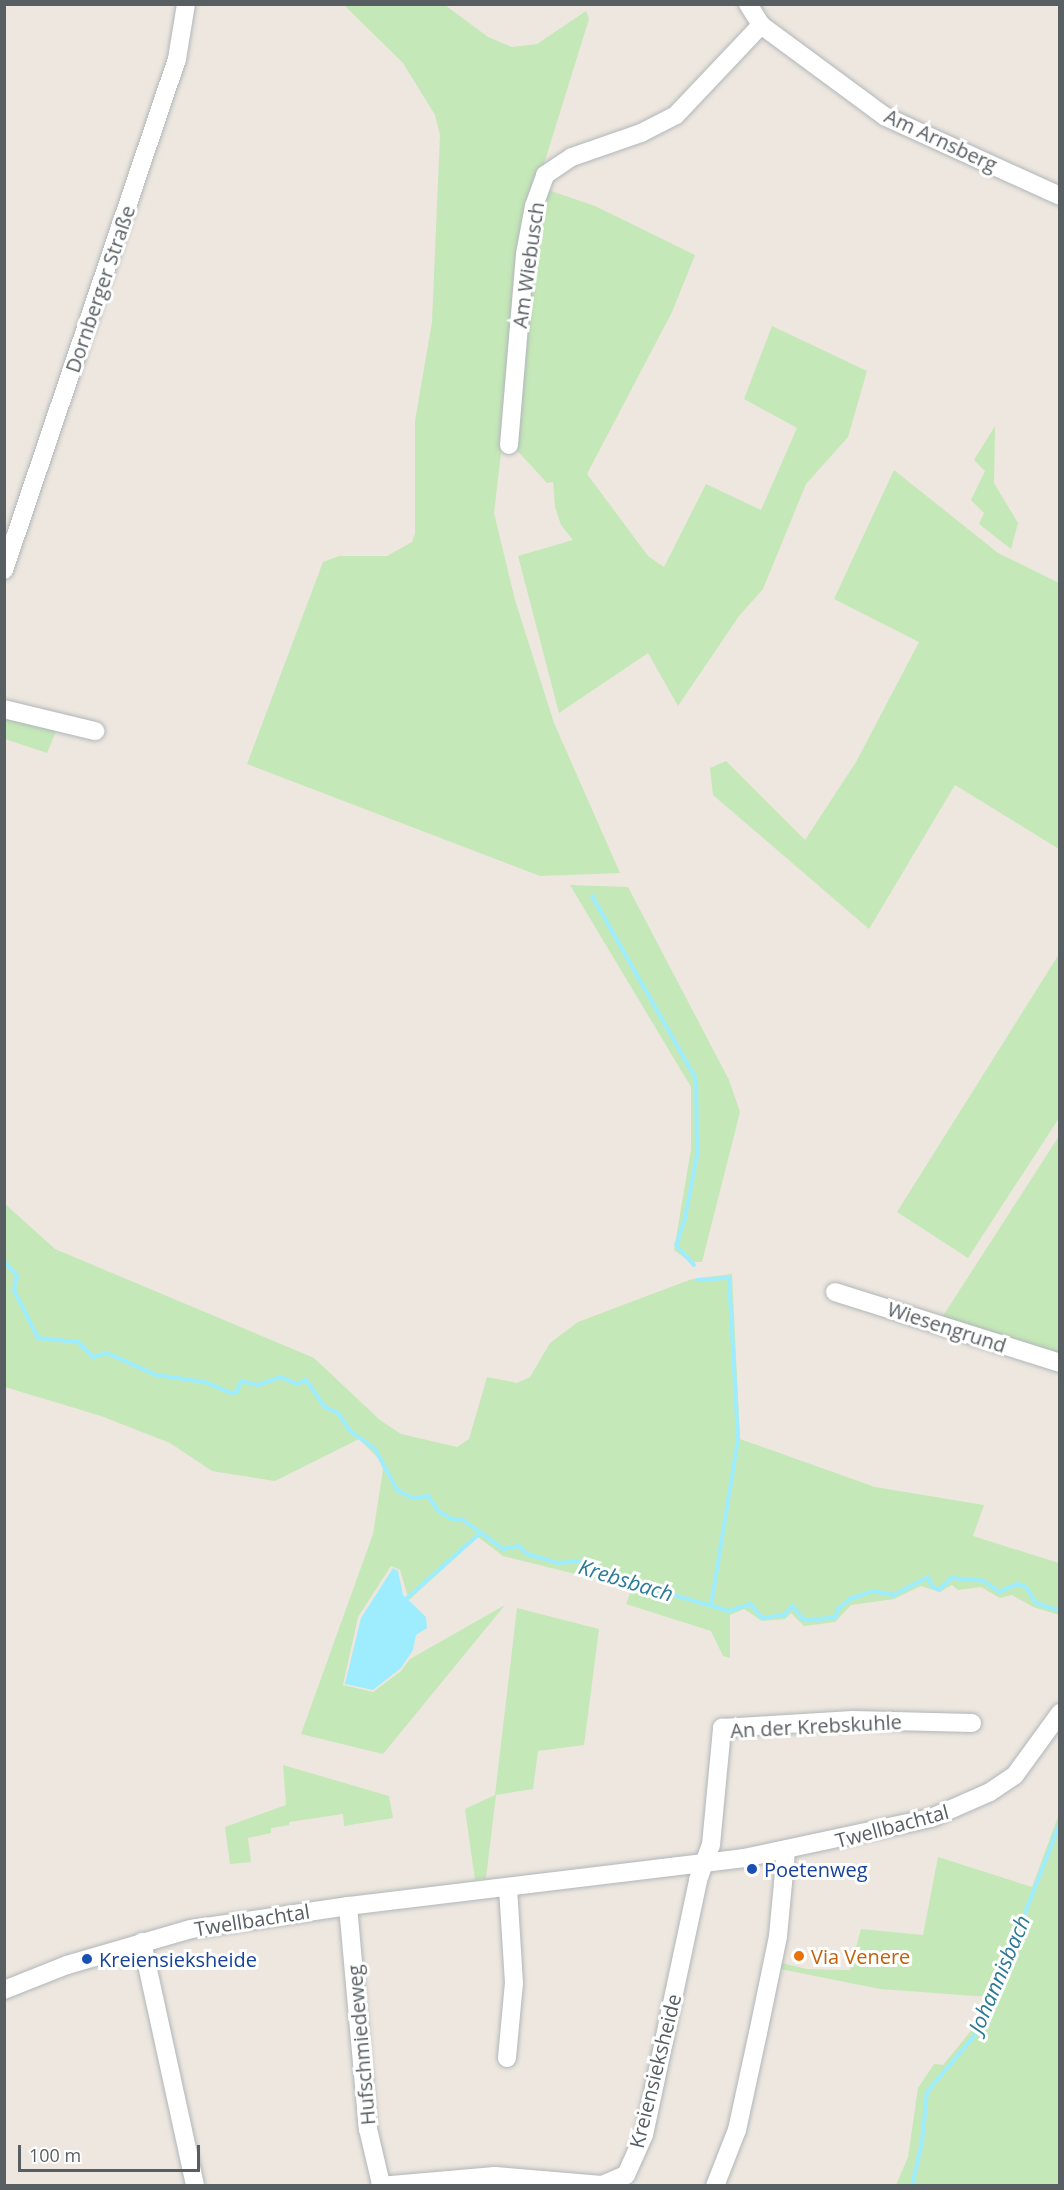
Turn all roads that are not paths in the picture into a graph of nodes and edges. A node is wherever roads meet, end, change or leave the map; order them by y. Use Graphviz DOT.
graph roads {
  1 [pos="186,4"];
  2 [pos="748,4"];
  3 [pos="761,25"];
  4 [pos="1059,196"];
  5 [pos="509,445"];
  6 [pos="6,559"];
  7 [pos="4,709"];
  8 [pos="95,731"];
  9 [pos="835,1292"];
  10 [pos="1059,1364"];
  11 [pos="1059,1713"];
  12 [pos="972,1723"];
  13 [pos="786,1851"];
  14 [pos="705,1863"];
  15 [pos="508,1888"];
  16 [pos="348,1906"];
  17 [pos="142,1942"];
  18 [pos="4,1990"];
  19 [pos="507,2058"];
  20 [pos="380,2185"];
  21 [pos="195,2186"];
  22 [pos="715,2186"];
  1 -- 6 [label="street, Dornberger Straße"];
  2 -- 3 [label="street, Am Arnsberg"];
  3 -- 4 [label="street, Am Arnsberg"];
  3 -- 5 [label="street, Am Wiebusch"];
  7 -- 8 [label="street"];
  9 -- 10 [label="street, Wiesengrund"];
  11 -- 13 [label="street, Twellbachtal"];
  12 -- 14 [label="street, An der Krebskuhle"];
  13 -- 14 [label="street, Twellbachtal"];
  13 -- 22 [label="street"];
  14 -- 15 [label="street, Twellbachtal"];
  14 -- 20 [label="street, Kreiensieksheide"];
  15 -- 16 [label="street, Twellbachtal"];
  15 -- 19 [label="street"];
  16 -- 17 [label="street, Twellbachtal"];
  16 -- 20 [label="street, Hufschmiedeweg"];
  17 -- 18 [label="street, Twellbachtal"];
  17 -- 21 [label="street"];
}
